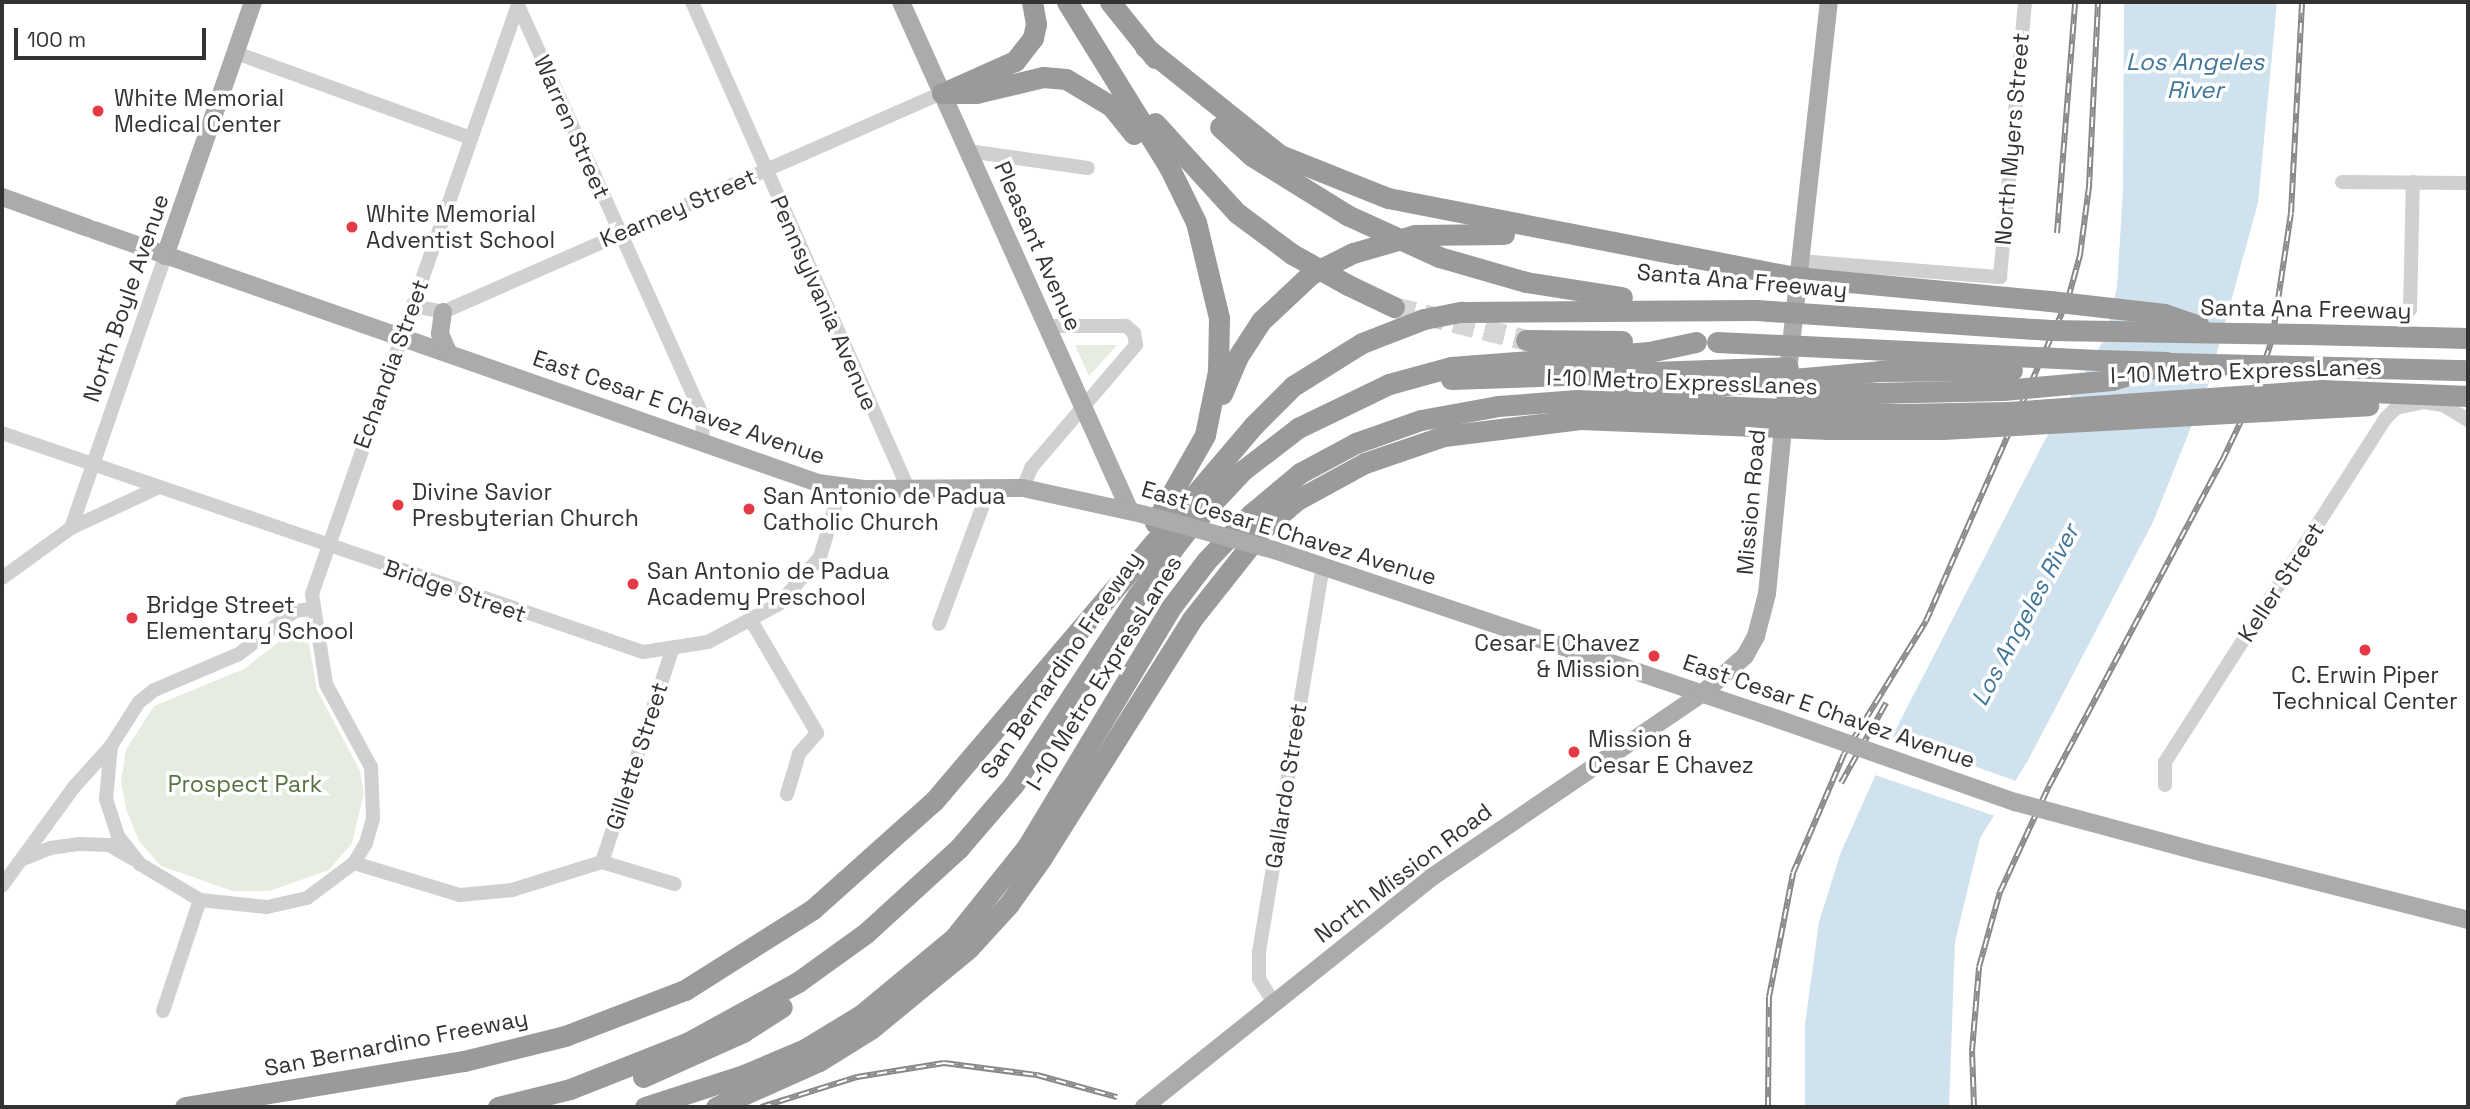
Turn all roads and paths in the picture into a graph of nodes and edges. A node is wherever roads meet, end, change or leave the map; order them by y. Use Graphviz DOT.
graph roads {
  1 [pos="253,2"];
  2 [pos="692,2"];
  3 [pos="901,2"];
  4 [pos="1032,2"];
  5 [pos="1067,2"];
  6 [pos="1081,2"];
  7 [pos="1110,2"];
  8 [pos="1829,2"];
  9 [pos="2025,2"];
  10 [pos="518,4"];
  11 [pos="1145,47"];
  12 [pos="236,53"];
  13 [pos="942,93"];
  14 [pos="471,138"];
  15 [pos="968,151"];
  16 [pos="1088,168"];
  17 [pos="765,171"];
  18 [pos="2342,182"];
  19 [pos="2413,182"];
  20 [pos="2468,183"];
  21 [pos="2,197"];
  22 [pos="1196,222"];
  23 [pos="620,233"];
  24 [pos="1669,255"];
  25 [pos="165,256"];
  26 [pos="1798,269"];
  27 [pos="413,306"];
  28 [pos="1394,307"];
  29 [pos="1756,310"];
  30 [pos="2410,310"];
  31 [pos="443,312"];
  32 [pos="1047,326"];
  33 [pos="2217,333"];
  34 [pos="402,337"];
  35 [pos="2468,338"];
  36 [pos="1527,340"];
  37 [pos="1696,342"];
  38 [pos="448,352"];
  39 [pos="2099,360"];
  40 [pos="2171,363"];
  41 [pos="1788,367"];
  42 [pos="2468,370"];
  43 [pos="1786,395"];
  44 [pos="2468,396"];
  45 [pos="1356,397"];
  46 [pos="1083,408"];
  47 [pos="1578,410"];
  48 [pos="2468,410"];
  49 [pos="2468,420"];
  50 [pos="2,433"];
  51 [pos="1205,435"];
  52 [pos="702,441"];
  53 [pos="95,467"];
  54 [pos="990,486"];
  55 [pos="841,487"];
  56 [pos="157,488"];
  57 [pos="908,488"];
  58 [pos="1023,488"];
  59 [pos="1136,513"];
  60 [pos="71,528"];
  61 [pos="325,547"];
  62 [pos="1323,566"];
  63 [pos="2,578"];
  64 [pos="313,609"];
  65 [pos="1090,617"];
  66 [pos="752,622"];
  67 [pos="939,624"];
  68 [pos="672,650"];
  69 [pos="1703,693"];
  70 [pos="111,746"];
  71 [pos="2165,785"];
  72 [pos="787,794"];
  73 [pos="22,859"];
  74 [pos="602,862"];
  75 [pos="354,863"];
  76 [pos="140,864"];
  77 [pos="929,878"];
  78 [pos="675,884"];
  79 [pos="2,886"];
  80 [pos="200,900"];
  81 [pos="2468,920"];
  82 [pos="1274,1003"];
  83 [pos="163,1011"];
  84 [pos="185,1107"];
  85 [pos="498,1107"];
  86 [pos="547,1107"];
  87 [pos="645,1107"];
  88 [pos="716,1107"];
  89 [pos="1144,1107"];
  1 -- 12 [label="main road, North Boyle Avenue"];
  2 -- 17 [label="street, Pennsylvania Avenue"];
  3 -- 13 [label="main road, Pleasant Avenue"];
  4 -- 13 [label="highway"];
  5 -- 22 [label="highway"];
  6 -- 28 [label="highway, bridge"];
  7 -- 11 [label="highway, Santa Ana Freeway"];
  8 -- 26 [label="main road, Mission Road"];
  9 -- 26 [label="street, North Myers Street"];
  10 -- 14 [label="street, Echandia Street"];
  10 -- 23 [label="street, Warren Street"];
  11 -- 24 [label="highway"];
  11 -- 29 [label="highway, Santa Ana Freeway, bridge"];
  12 -- 14 [label="street"];
  12 -- 25 [label="main road, North Boyle Avenue"];
  13 -- 15 [label="main road, Pleasant Avenue"];
  13 -- 17 [label="street, Kearney Street"];
  13 -- 22 [label="highway"];
  14 -- 27 [label="street, Echandia Street"];
  15 -- 16 [label="street"];
  15 -- 32 [label="main road, Pleasant Avenue"];
  17 -- 23 [label="street, Kearney Street"];
  17 -- 57 [label="street, Pennsylvania Avenue"];
  18 -- 19 [label="street"];
  19 -- 20 [label="street"];
  19 -- 30 [label="street"];
  21 -- 25 [label="main road, East Cesar E Chavez Avenue"];
  22 -- 51 [label="highway"];
  23 -- 31 [label="street, Kearney Street"];
  23 -- 52 [label="street, Warren Street"];
  24 -- 26 [label="highway"];
  24 -- 51 [label="highway"];
  25 -- 34 [label="main road, East Cesar E Chavez Avenue"];
  25 -- 53 [label="street, North Boyle Avenue"];
  26 -- 33 [label="highway, bridge"];
  26 -- 41 [label="main road, Mission Road"];
  27 -- 31 [label="street"];
  27 -- 34 [label="street, Echandia Street"];
  29 -- 33 [label="highway, Santa Ana Freeway, bridge"];
  29 -- 65 [label="highway"];
  31 -- 38 [label="main road"];
  32 -- 46 [label="main road, Pleasant Avenue"];
  32 -- 46 [label="street"];
  33 -- 35 [label="highway, Santa Ana Freeway, bridge"];
  34 -- 38 [label="main road, East Cesar E Chavez Avenue"];
  34 -- 61 [label="street, Echandia Street"];
  36 -- 37 [label="highway"];
  37 -- 39 [label="highway, bridge"];
  37 -- 45 [label="highway, San Bernardino Freeway"];
  38 -- 52 [label="main road, East Cesar E Chavez Avenue"];
  39 -- 40 [label="highway, bridge"];
  39 -- 47 [label="highway, bridge"];
  40 -- 42 [label="highway, bridge"];
  40 -- 43 [label="highway, bridge"];
  41 -- 43 [label="main road, Mission Road"];
  41 -- 45 [label="highway"];
  43 -- 69 [label="main road, Mission Road"];
  44 -- 47 [label="highway, I-10 Metro ExpressLanes, bridge"];
  45 -- 77 [label="highway, San Bernardino Freeway"];
  46 -- 58 [label="street"];
  46 -- 59 [label="main road, Pleasant Avenue"];
  47 -- 48 [label="highway, I-10 Metro ExpressLanes, bridge"];
  47 -- 87 [label="highway, I-10 Metro ExpressLanes"];
  47 -- 88 [label="highway, I-10 Metro ExpressLanes"];
  49 -- 71 [label="street, Keller Street"];
  50 -- 53 [label="street, Bridge Street"];
  51 -- 65 [label="highway"];
  52 -- 55 [label="main road, East Cesar E Chavez Avenue"];
  53 -- 56 [label="street, Bridge Street"];
  53 -- 60 [label="street, North Boyle Avenue"];
  54 -- 57 [label="main road, East Cesar E Chavez Avenue"];
  54 -- 58 [label="main road, East Cesar E Chavez Avenue"];
  54 -- 67 [label="street"];
  55 -- 57 [label="main road, East Cesar E Chavez Avenue"];
  55 -- 66 [label="street, Bridge Street"];
  56 -- 60 [label="street"];
  56 -- 61 [label="street, Bridge Street"];
  58 -- 59 [label="main road, East Cesar E Chavez Avenue"];
  59 -- 62 [label="main road, East Cesar E Chavez Avenue, bridge"];
  60 -- 63 [label="street"];
  61 -- 64 [label="street, Echandia Street"];
  61 -- 68 [label="street, Bridge Street"];
  62 -- 69 [label="main road, East Cesar E Chavez Avenue"];
  62 -- 82 [label="street, Gallardo Street"];
  64 -- 70 [label="street, Echandia Street"];
  64 -- 75 [label="street, Echandia Street"];
  65 -- 84 [label="highway, San Bernardino Freeway"];
  66 -- 68 [label="street, Bridge Street"];
  66 -- 72 [label="street"];
  68 -- 74 [label="street, Gillette Street"];
  69 -- 81 [label="main road, East Cesar E Chavez Avenue, bridge"];
  69 -- 82 [label="main road, North Mission Road"];
  70 -- 73 [label="street"];
  70 -- 76 [label="street, Echandia Street"];
  73 -- 76 [label="street"];
  73 -- 79 [label="street"];
  74 -- 75 [label="street"];
  74 -- 78 [label="street"];
  75 -- 80 [label="street, Echandia Street"];
  76 -- 80 [label="street, Echandia Street"];
  77 -- 85 [label="highway, San Bernardino Freeway"];
  77 -- 86 [label="highway"];
  80 -- 83 [label="street"];
  82 -- 89 [label="main road, North Mission Road"];
}
